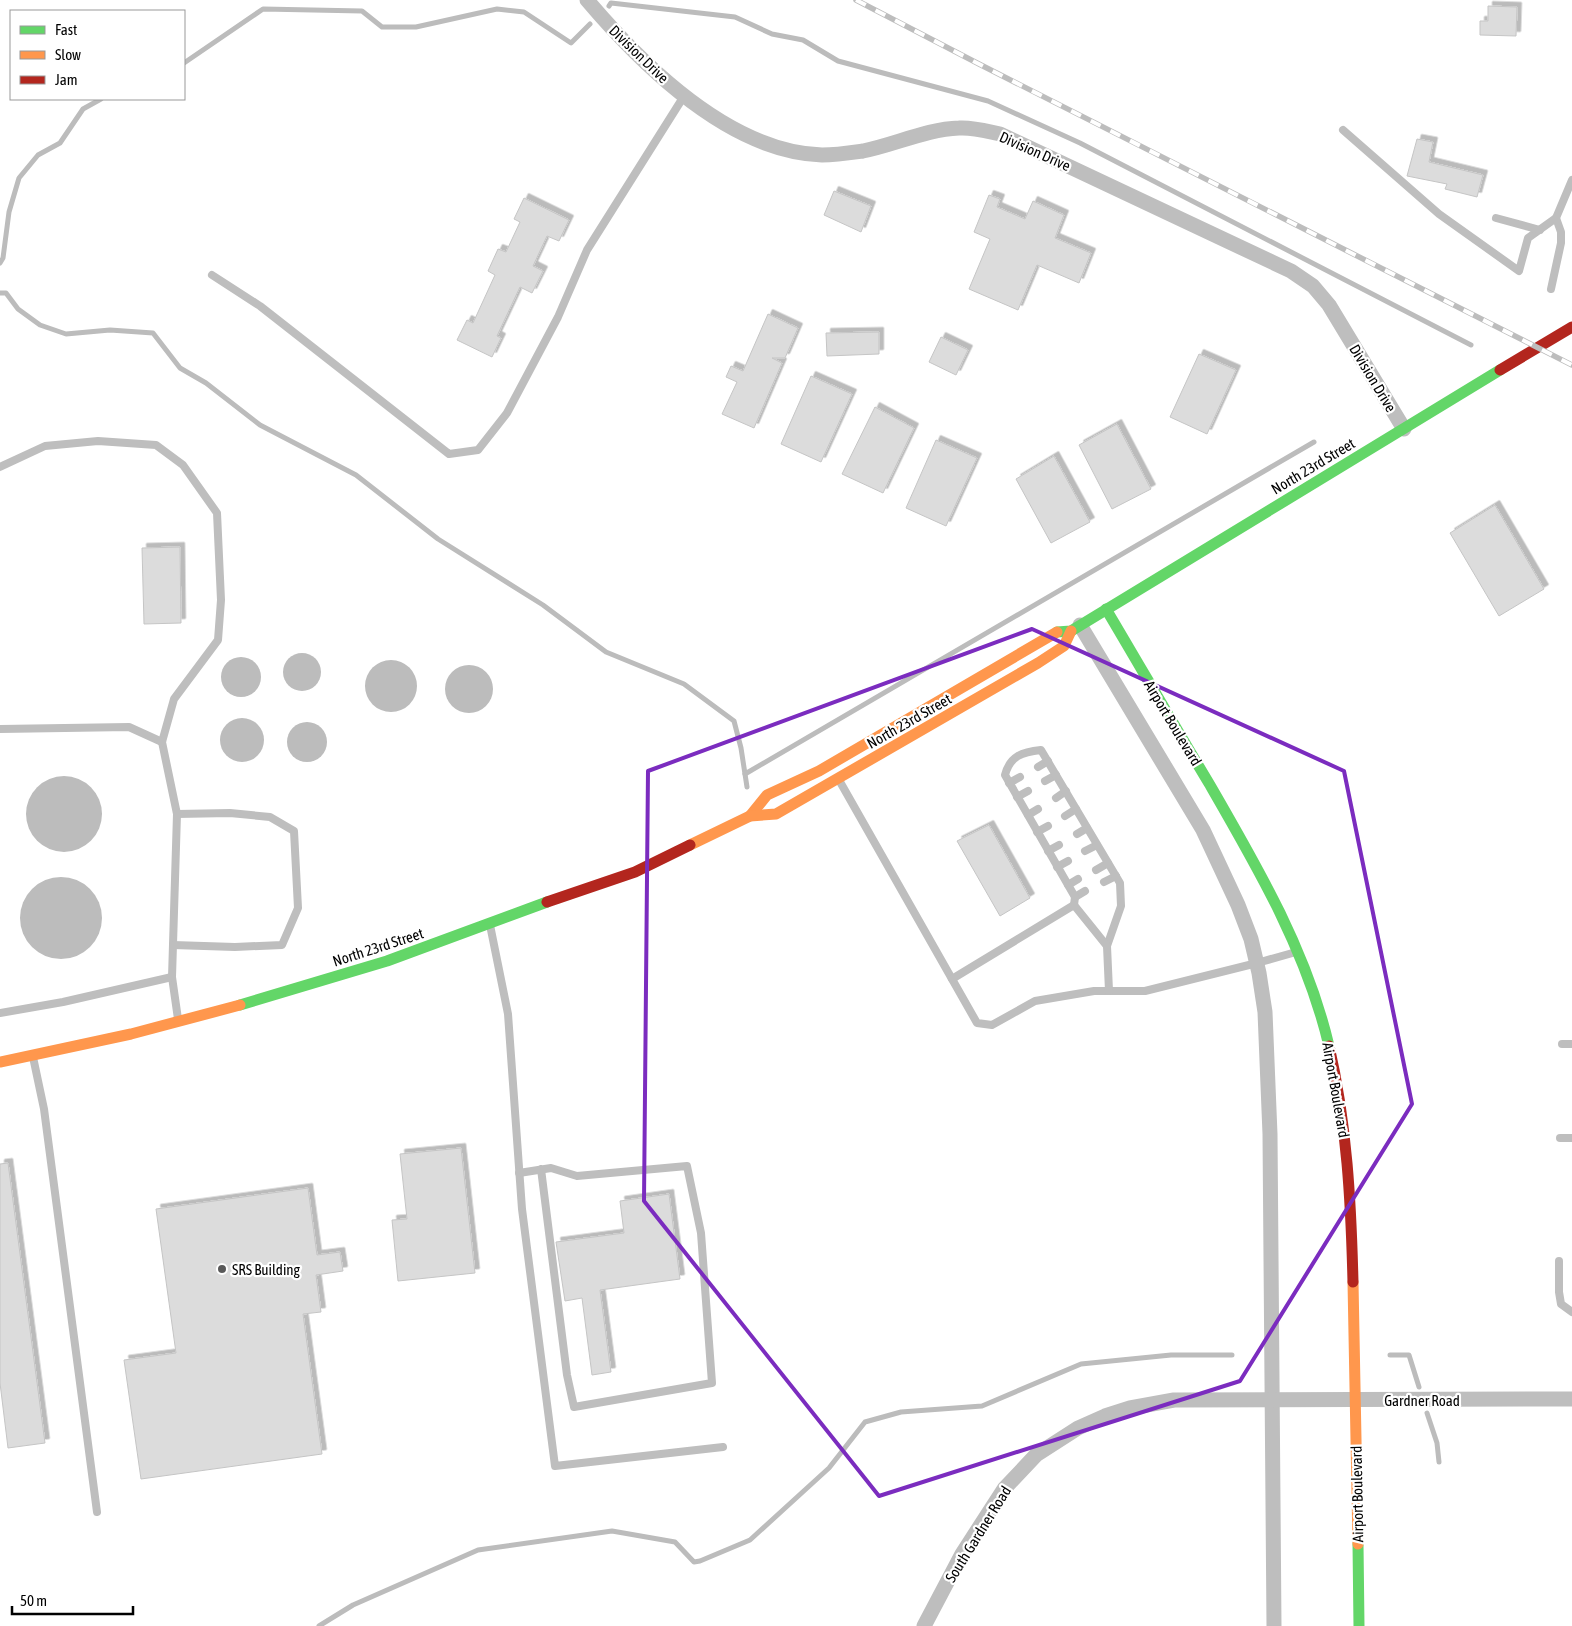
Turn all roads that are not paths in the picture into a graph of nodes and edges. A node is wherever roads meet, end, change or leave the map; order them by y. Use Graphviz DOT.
graph roads {
  1 [pos="587,0"];
  2 [pos="684,96"];
  3 [pos="1343,130"];
  4 [pos="1572,180"];
  5 [pos="1496,218"];
  6 [pos="1556,218"];
  7 [pos="1540,230"];
  8 [pos="212,275"];
  9 [pos="1551,289"];
  10 [pos="1572,327"];
  11 [pos="1404,429"];
  12 [pos="0,467"];
  13 [pos="1106,609"];
  14 [pos="1075,628"];
  15 [pos="0,729"];
  16 [pos="162,742"];
  17 [pos="1048,761"];
  18 [pos="1038,767"];
  19 [pos="1020,776"];
  20 [pos="1056,776"];
  21 [pos="838,780"];
  22 [pos="1045,781"];
  23 [pos="1009,783"];
  24 [pos="1028,790"];
  25 [pos="1066,792"];
  26 [pos="1017,796"];
  27 [pos="1056,798"];
  28 [pos="1038,809"];
  29 [pos="1076,810"];
  30 [pos="177,814"];
  31 [pos="750,816"];
  32 [pos="1028,816"];
  33 [pos="1065,816"];
  34 [pos="1048,826"];
  35 [pos="1087,828"];
  36 [pos="1037,832"];
  37 [pos="1077,834"];
  38 [pos="1059,845"];
  39 [pos="1097,845"];
  40 [pos="1048,851"];
  41 [pos="1086,851"];
  42 [pos="1068,861"];
  43 [pos="1108,863"];
  44 [pos="1057,868"];
  45 [pos="1096,870"];
  46 [pos="1116,876"];
  47 [pos="1078,880"];
  48 [pos="1104,882"];
  49 [pos="1068,885"];
  50 [pos="1086,891"];
  51 [pos="1074,901"];
  52 [pos="490,923"];
  53 [pos="173,945"];
  54 [pos="1107,946"];
  55 [pos="1298,951"];
  56 [pos="1256,964"];
  57 [pos="172,977"];
  58 [pos="952,979"];
  59 [pos="1108,991"];
  60 [pos="0,1012"];
  61 [pos="178,1022"];
  62 [pos="1562,1044"];
  63 [pos="1572,1044"];
  64 [pos="33,1055"];
  65 [pos="0,1062"];
  66 [pos="1560,1138"];
  67 [pos="1572,1138"];
  68 [pos="542,1169"];
  69 [pos="519,1173"];
  70 [pos="1559,1261"];
  71 [pos="1572,1312"];
  72 [pos="1572,1399"];
  73 [pos="1272,1400"];
  74 [pos="1355,1400"];
  75 [pos="723,1447"];
  76 [pos="97,1512"];
  77 [pos="924,1626"];
  78 [pos="1274,1626"];
  79 [pos="1359,1626"];
  1 -- 2 [label="street, Division Drive"];
  2 -- 8 [label="lane"];
  2 -- 11 [label="street, Division Drive"];
  3 -- 7 [label="lane"];
  4 -- 6 [label="lane"];
  5 -- 7 [label="lane"];
  6 -- 7 [label="lane"];
  6 -- 9 [label="lane"];
  10 -- 11 [label="main road, North 23rd Street"];
  11 -- 13 [label="main road, North 23rd Street"];
  12 -- 16 [label="lane"];
  13 -- 14 [label="main road, North 23rd Street"];
  13 -- 55 [label="main road, Airport Boulevard"];
  14 -- 21 [label="main road, North 23rd Street"];
  14 -- 31 [label="main road, North 23rd Street"];
  14 -- 56 [label="street, Airport Boulevard"];
  15 -- 16 [label="lane"];
  16 -- 30 [label="lane"];
  17 -- 18 [label="lane"];
  17 -- 20 [label="lane"];
  17 -- 23 [label="lane"];
  19 -- 23 [label="lane"];
  20 -- 22 [label="lane"];
  20 -- 25 [label="lane"];
  21 -- 31 [label="main road, North 23rd Street"];
  21 -- 58 [label="lane"];
  23 -- 26 [label="lane"];
  24 -- 26 [label="lane"];
  25 -- 27 [label="lane"];
  25 -- 29 [label="lane"];
  26 -- 32 [label="lane"];
  28 -- 32 [label="lane"];
  29 -- 33 [label="lane"];
  29 -- 35 [label="lane"];
  30 -- 53 [label="lane"];
  30 -- 53 [label="lane"];
  31 -- 52 [label="main road, North 23rd Street"];
  32 -- 36 [label="lane"];
  34 -- 36 [label="lane"];
  35 -- 37 [label="lane"];
  35 -- 39 [label="lane"];
  36 -- 40 [label="lane"];
  38 -- 40 [label="lane"];
  39 -- 41 [label="lane"];
  39 -- 43 [label="lane"];
  40 -- 44 [label="lane"];
  42 -- 44 [label="lane"];
  43 -- 45 [label="lane"];
  43 -- 46 [label="lane"];
  44 -- 49 [label="lane"];
  46 -- 48 [label="lane"];
  46 -- 54 [label="lane"];
  47 -- 49 [label="lane"];
  49 -- 51 [label="lane"];
  50 -- 51 [label="lane"];
  51 -- 54 [label="lane"];
  51 -- 58 [label="lane"];
  52 -- 61 [label="main road, North 23rd Street"];
  52 -- 69 [label="lane"];
  53 -- 57 [label="lane"];
  54 -- 59 [label="lane"];
  55 -- 56 [label="lane"];
  55 -- 74 [label="main road, Airport Boulevard"];
  56 -- 59 [label="lane"];
  56 -- 73 [label="street, Airport Boulevard"];
  57 -- 60 [label="lane"];
  57 -- 61 [label="lane"];
  58 -- 59 [label="lane"];
  61 -- 64 [label="main road, North 23rd Street"];
  62 -- 63 [label="lane"];
  64 -- 65 [label="main road, North 23rd Street"];
  64 -- 76 [label="lane"];
  66 -- 67 [label="lane"];
  68 -- 68 [label="lane"];
  68 -- 69 [label="lane"];
  69 -- 75 [label="lane"];
  70 -- 71 [label="lane"];
  72 -- 74 [label="street, Gardner Road"];
  73 -- 74 [label="street, Gardner Road"];
  73 -- 77 [label="street, South Gardner Road"];
  73 -- 78 [label="street, Airport Boulevard"];
  74 -- 79 [label="main road, Airport Boulevard"];
}
